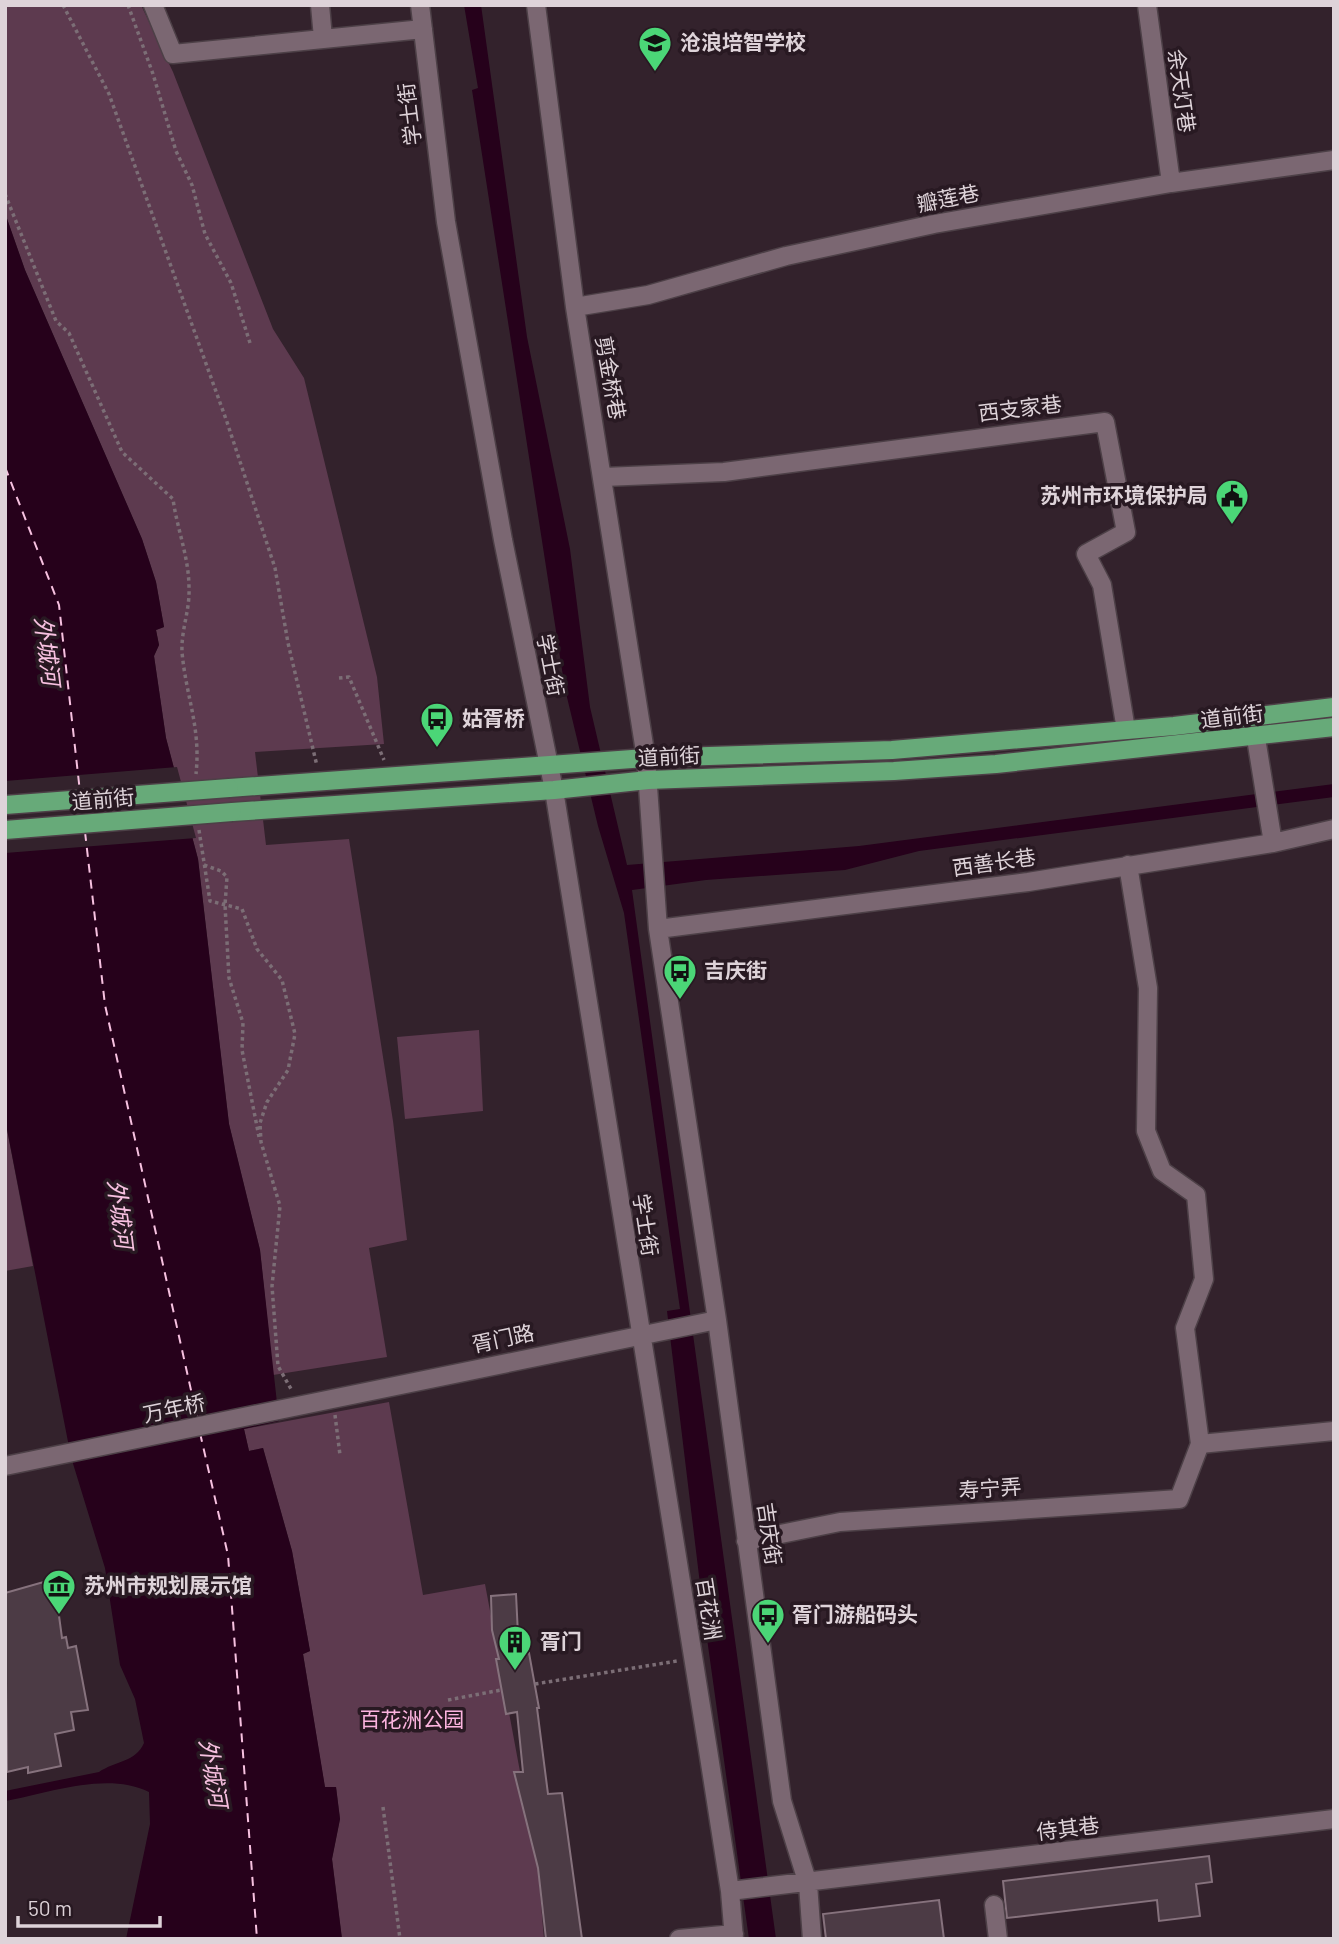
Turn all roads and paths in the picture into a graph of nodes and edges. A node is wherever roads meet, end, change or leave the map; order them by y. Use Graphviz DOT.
graph roads {
  1 [pos="63,5"];
  2 [pos="128,5"];
  3 [pos="153,5"];
  4 [pos="320,5"];
  5 [pos="420,5"];
  6 [pos="536,5"];
  7 [pos="1146,5"];
  8 [pos="423,29"];
  9 [pos="323,38"];
  10 [pos="1334,160"];
  11 [pos="1171,183"];
  12 [pos="575,307"];
  13 [pos="250,343"];
  14 [pos="604,477"];
  15 [pos="339,678"];
  16 [pos="1334,707"];
  17 [pos="1334,727"];
  18 [pos="1126,730"];
  19 [pos="1256,738"];
  20 [pos="646,758"];
  21 [pos="546,765"];
  22 [pos="391,776"];
  23 [pos="648,780"];
  24 [pos="321,781"];
  25 [pos="554,790"];
  26 [pos="5,805"];
  27 [pos="1334,829"];
  28 [pos="5,830"];
  29 [pos="1273,843"];
  30 [pos="204,865"];
  31 [pos="1128,865"];
  32 [pos="658,929"];
  33 [pos="261,1142"];
  34 [pos="713,1321"];
  35 [pos="639,1334"];
  36 [pos="333,1399"];
  37 [pos="299,1406"];
  38 [pos="1334,1431"];
  39 [pos="1200,1444"];
  40 [pos="340,1455"];
  41 [pos="5,1466"];
  42 [pos="746,1541"];
  43 [pos="693,1659"];
  44 [pos="535,1684"];
  45 [pos="501,1690"];
  46 [pos="448,1700"];
  47 [pos="383,1807"];
  48 [pos="1334,1819"];
  49 [pos="808,1884"];
  50 [pos="733,1891"];
  51 [pos="994,1905"];
  52 [pos="734,1936"];
  53 [pos="400,1939"];
  54 [pos="679,1939"];
  55 [pos="812,1939"];
  56 [pos="998,1939"];
  1 -- 24 [label="path"];
  2 -- 13 [label="path"];
  3 -- 9 [label="street"];
  4 -- 9 [label="street"];
  5 -- 8 [label="street, 学士街"];
  6 -- 12 [label="street, 剪金桥巷"];
  7 -- 11 [label="street, 余天灯巷"];
  8 -- 9 [label="street"];
  8 -- 21 [label="street, 学士街"];
  10 -- 11 [label="street, 瓣莲巷"];
  11 -- 12 [label="street, 瓣莲巷"];
  12 -- 14 [label="street, 剪金桥巷"];
  14 -- 18 [label="street, 西支家巷"];
  14 -- 20 [label="street, 剪金桥巷"];
  15 -- 22 [label="path"];
  16 -- 18 [label="main road, 道前街"];
  17 -- 19 [label="main road, 道前街"];
  18 -- 20 [label="main road, 道前街"];
  19 -- 23 [label="main road, 道前街"];
  19 -- 29 [label="street"];
  20 -- 21 [label="main road, 道前街"];
  20 -- 23 [label="street, 吉庆街"];
  21 -- 22 [label="main road, 道前街"];
  21 -- 25 [label="street, 学士街"];
  22 -- 24 [label="main road, 道前街"];
  23 -- 25 [label="main road, 道前街"];
  23 -- 32 [label="street, 吉庆街"];
  24 -- 26 [label="main road, 道前街, bridge"];
  25 -- 28 [label="main road, 道前街, bridge"];
  25 -- 35 [label="street, 学士街"];
  27 -- 29 [label="street, 西善长巷"];
  29 -- 31 [label="street, 西善长巷"];
  30 -- 33 [label="path"];
  31 -- 32 [label="street, 西善长巷"];
  31 -- 39 [label="street"];
  32 -- 34 [label="street, 吉庆街"];
  34 -- 35 [label="street, 胥门路"];
  34 -- 42 [label="street, 吉庆街"];
  35 -- 36 [label="street, 胥门路"];
  35 -- 43 [label="street, 百花洲"];
  36 -- 37 [label="street, 胥门路"];
  36 -- 40 [label="path"];
  37 -- 41 [label="street, 万年桥"];
  38 -- 39 [label="street"];
  39 -- 42 [label="street, 寿宁弄"];
  42 -- 49 [label="street, 吉庆街"];
  43 -- 44 [label="path"];
  43 -- 50 [label="street, 百花洲"];
  45 -- 46 [label="path"];
  47 -- 53 [label="path"];
  48 -- 49 [label="street, 侍其巷"];
  49 -- 50 [label="street, 侍其巷"];
  49 -- 55 [label="street, 吉庆街"];
  50 -- 52 [label="street, 百花洲"];
  51 -- 56 [label="street"];
  52 -- 54 [label="street"];
}
